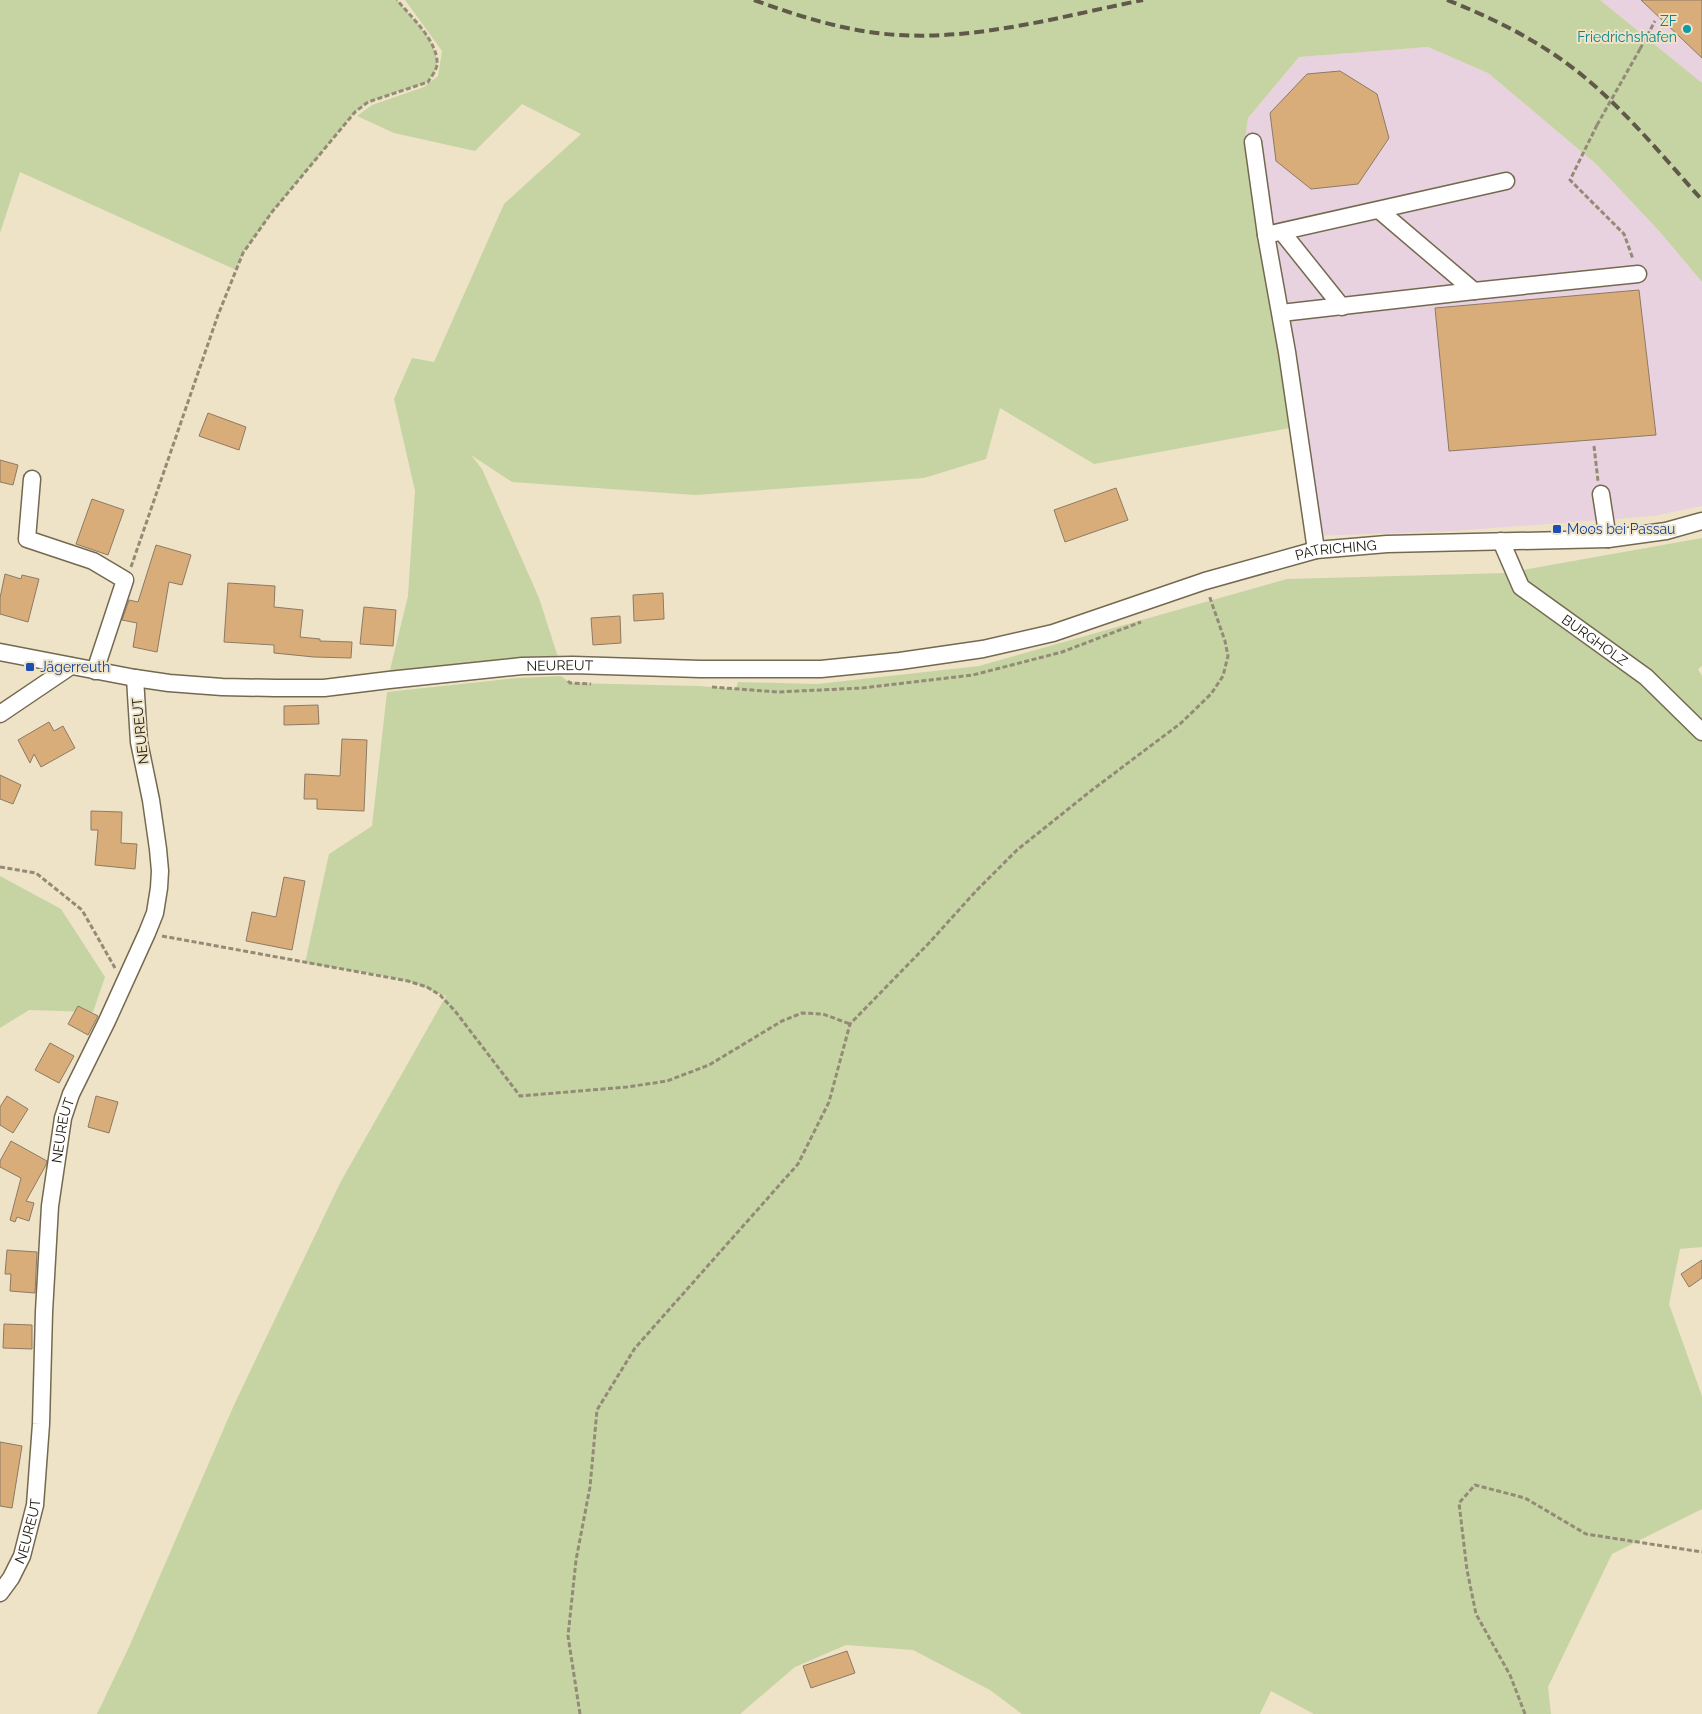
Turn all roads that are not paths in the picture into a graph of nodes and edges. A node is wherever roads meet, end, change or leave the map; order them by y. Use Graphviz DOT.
graph roads {
  1 [pos="1253,142"];
  2 [pos="1506,181"];
  3 [pos="1380,211"];
  4 [pos="1274,234"];
  5 [pos="1638,274"];
  6 [pos="1474,291"];
  7 [pos="1342,307"];
  8 [pos="1281,313"];
  9 [pos="32,479"];
  10 [pos="1600,494"];
  11 [pos="1702,521"];
  12 [pos="1608,539"];
  13 [pos="1501,541"];
  14 [pos="1316,550"];
  15 [pos="983,649"];
  16 [pos="0,652"];
  17 [pos="71,666"];
  18 [pos="95,671"];
  19 [pos="135,678"];
  20 [pos="0,714"];
  21 [pos="1702,732"];
  22 [pos="0,1593"];
  1 -- 4 [label="street"];
  2 -- 3 [label="street"];
  3 -- 4 [label="street"];
  3 -- 6 [label="street"];
  4 -- 7 [label="street"];
  4 -- 8 [label="street"];
  5 -- 6 [label="street"];
  6 -- 7 [label="street"];
  7 -- 8 [label="street"];
  8 -- 14 [label="street"];
  9 -- 18 [label="street"];
  10 -- 12 [label="street"];
  11 -- 12 [label="street, PATRICHING"];
  12 -- 13 [label="street, PATRICHING"];
  13 -- 14 [label="street, PATRICHING"];
  13 -- 21 [label="street, BURGHOLZ"];
  14 -- 15 [label="street, PATRICHING"];
  15 -- 19 [label="street, NEUREUT"];
  16 -- 17 [label="street, NEUREUT"];
  17 -- 18 [label="street, NEUREUT"];
  17 -- 20 [label="street"];
  18 -- 19 [label="street, NEUREUT"];
  19 -- 22 [label="street, NEUREUT"];
}
